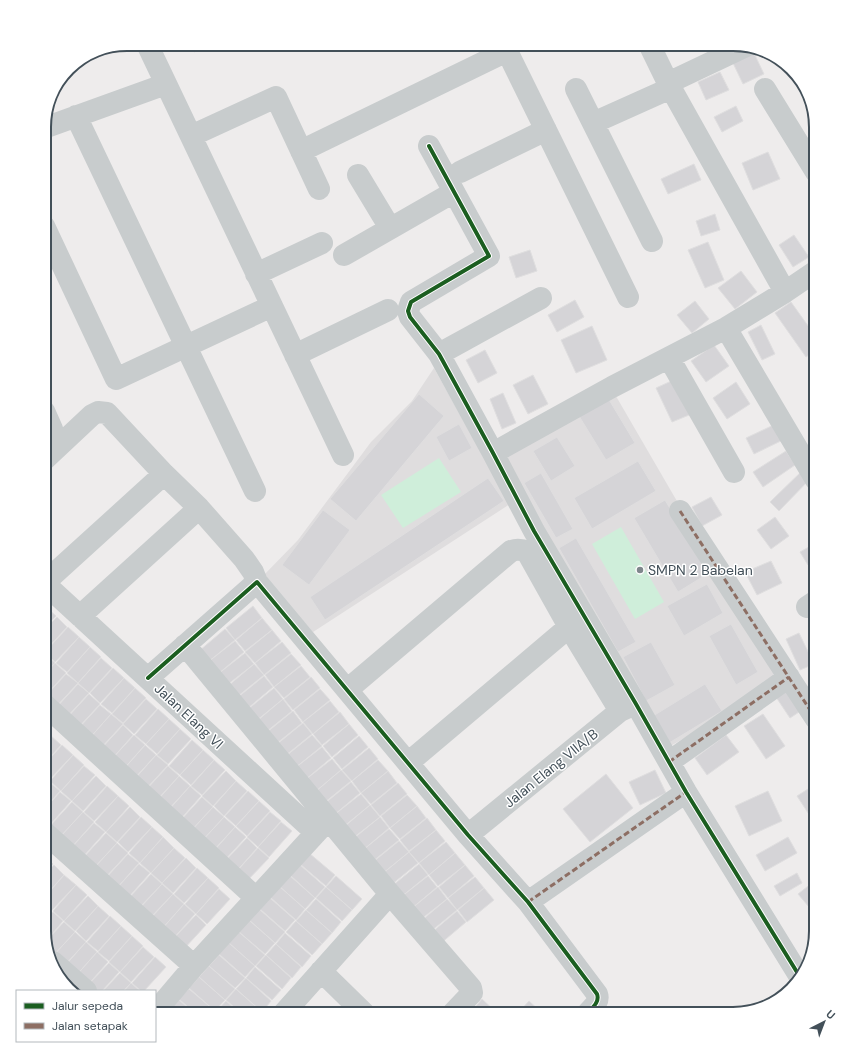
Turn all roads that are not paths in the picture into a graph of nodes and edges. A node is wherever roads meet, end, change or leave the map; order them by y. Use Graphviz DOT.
graph roads {
  1 [pos="150,51"];
  2 [pos="652,51"];
  3 [pos="736,51"];
  4 [pos="166,84"];
  5 [pos="670,86"];
  6 [pos="576,89"];
  7 [pos="765,89"];
  8 [pos="76,116"];
  9 [pos="593,123"];
  10 [pos="51,125"];
  11 [pos="546,130"];
  12 [pos="191,136"];
  13 [pos="808,143"];
  14 [pos="428,146"];
  15 [pos="301,151"];
  16 [pos="358,175"];
  17 [pos="457,182"];
  18 [pos="319,189"];
  19 [pos="390,228"];
  20 [pos="51,241"];
  21 [pos="652,241"];
  22 [pos="322,243"];
  23 [pos="344,255"];
  24 [pos="256,274"];
  25 [pos="809,276"];
  26 [pos="785,292"];
  27 [pos="628,297"];
  28 [pos="541,298"];
  29 [pos="272,306"];
  30 [pos="388,310"];
  31 [pos="726,328"];
  32 [pos="186,346"];
  33 [pos="439,354"];
  34 [pos="295,355"];
  35 [pos="669,358"];
  36 [pos="51,453"];
  37 [pos="493,453"];
  38 [pos="343,455"];
  39 [pos="809,468"];
  40 [pos="734,472"];
  41 [pos="164,474"];
  42 [pos="255,490"];
  43 [pos="199,508"];
  44 [pos="680,511"];
  45 [pos="51,577"];
  46 [pos="257,582"];
  47 [pos="51,589"];
  48 [pos="80,616"];
  49 [pos="570,627"];
  50 [pos="185,645"];
  51 [pos="789,677"];
  52 [pos="148,678"];
  53 [pos="347,690"];
  54 [pos="628,707"];
  55 [pos="809,708"];
  56 [pos="51,710"];
  57 [pos="669,762"];
  58 [pos="408,763"];
  59 [pos="686,792"];
  60 [pos="322,826"];
  61 [pos="468,835"];
  62 [pos="51,838"];
  63 [pos="390,894"];
  64 [pos="256,898"];
  65 [pos="528,902"];
  66 [pos="194,966"];
  67 [pos="799,969"];
  68 [pos="62,970"];
  69 [pos="321,972"];
  70 [pos="85,990"];
  71 [pos="159,1007"];
  72 [pos="289,1007"];
  73 [pos="358,1007"];
  74 [pos="459,1007"];
  75 [pos="593,1007"];
  1 -- 4 [label="street"];
  2 -- 5 [label="street"];
  3 -- 5 [label="street"];
  4 -- 8 [label="street"];
  4 -- 12 [label="street"];
  5 -- 9 [label="street"];
  5 -- 26 [label="street"];
  6 -- 9 [label="street"];
  7 -- 13 [label="street"];
  8 -- 10 [label="street"];
  8 -- 32 [label="street"];
  9 -- 21 [label="street"];
  11 -- 15 [label="street"];
  11 -- 17 [label="street"];
  11 -- 27 [label="street"];
  12 -- 15 [label="street"];
  12 -- 24 [label="street"];
  14 -- 17 [label="street"];
  15 -- 18 [label="street"];
  16 -- 19 [label="street"];
  17 -- 19 [label="street"];
  17 -- 33 [label="street"];
  19 -- 23 [label="street"];
  20 -- 32 [label="street"];
  22 -- 24 [label="street"];
  24 -- 29 [label="street"];
  25 -- 26 [label="street"];
  26 -- 31 [label="street"];
  28 -- 33 [label="street"];
  29 -- 32 [label="street"];
  29 -- 34 [label="street"];
  30 -- 34 [label="street"];
  31 -- 35 [label="street"];
  31 -- 39 [label="street"];
  32 -- 42 [label="street"];
  33 -- 37 [label="street"];
  34 -- 38 [label="street"];
  35 -- 37 [label="street"];
  35 -- 40 [label="street"];
  36 -- 41 [label="street"];
  37 -- 54 [label="street"];
  41 -- 43 [label="street"];
  41 -- 45 [label="street"];
  43 -- 46 [label="street"];
  43 -- 48 [label="street"];
  44 -- 51 [label="street"];
  46 -- 50 [label="street"];
  46 -- 53 [label="street"];
  47 -- 48 [label="street, Jalan Elang VI"];
  48 -- 52 [label="street, Jalan Elang VI"];
  49 -- 53 [label="street"];
  49 -- 54 [label="street"];
  49 -- 58 [label="street"];
  50 -- 52 [label="street"];
  50 -- 60 [label="street"];
  51 -- 55 [label="street"];
  51 -- 57 [label="street"];
  52 -- 60 [label="street, Jalan Elang VI"];
  53 -- 58 [label="street"];
  54 -- 57 [label="street"];
  54 -- 61 [label="street, Jalan Elang VIIA/B"];
  56 -- 64 [label="street"];
  57 -- 59 [label="street"];
  58 -- 61 [label="street"];
  59 -- 65 [label="street"];
  59 -- 67 [label="street"];
  60 -- 63 [label="street"];
  60 -- 64 [label="street"];
  61 -- 65 [label="street"];
  62 -- 66 [label="street"];
  63 -- 69 [label="street"];
  63 -- 74 [label="street"];
  64 -- 66 [label="street"];
  65 -- 75 [label="street"];
  66 -- 71 [label="street"];
  68 -- 70 [label="street"];
  69 -- 72 [label="street"];
  69 -- 73 [label="street"];
}
